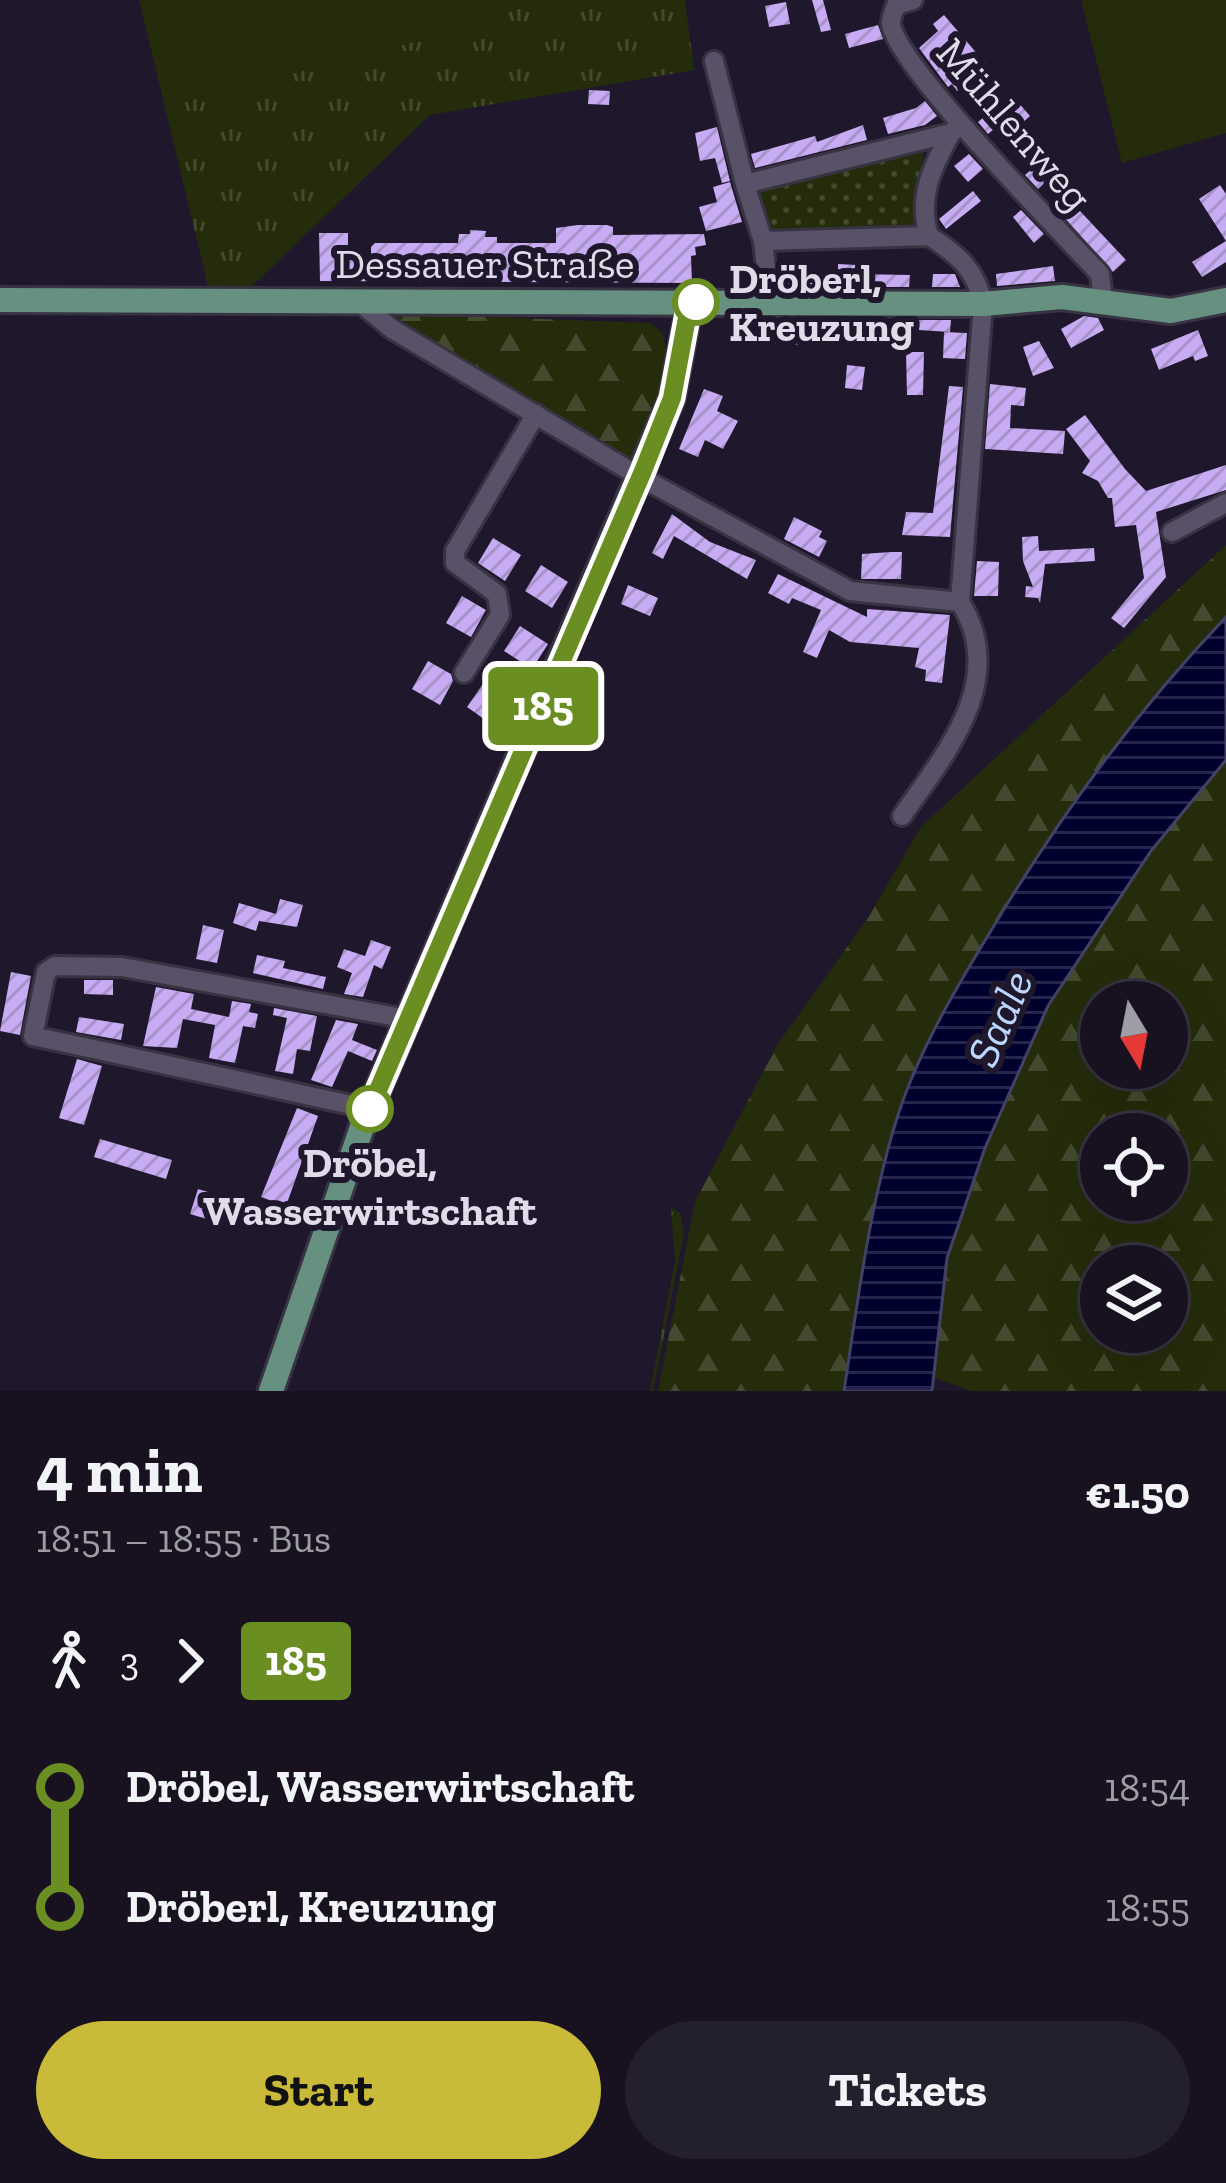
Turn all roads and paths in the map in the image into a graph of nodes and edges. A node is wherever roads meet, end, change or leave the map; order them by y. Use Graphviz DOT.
graph roads {
  1 [pos="913,0"];
  2 [pos="714,61"];
  3 [pos="956,129"];
  4 [pos="745,184"];
  5 [pos="929,236"];
  6 [pos="763,242"];
  7 [pos="0,300"];
  8 [pos="1226,300"];
  9 [pos="1103,301"];
  10 [pos="359,302"];
  11 [pos="690,302"];
  12 [pos="770,303"];
  13 [pos="983,304"];
  14 [pos="536,414"];
  15 [pos="640,477"];
  16 [pos="1226,503"];
  17 [pos="1172,532"];
  18 [pos="960,602"];
  19 [pos="464,673"];
  20 [pos="902,816"];
  21 [pos="408,1019"];
  22 [pos="366,1118"];
  23 [pos="271,1391"];
  1 -- 3 [label="street, Mühlenweg"];
  2 -- 4 [label="street"];
  3 -- 4 [label="street"];
  3 -- 5 [label="street"];
  3 -- 9 [label="street, Mühlenweg"];
  4 -- 6 [label="street"];
  5 -- 6 [label="street"];
  5 -- 13 [label="street"];
  6 -- 12 [label="street"];
  7 -- 10 [label="main road, Dessauer Straße"];
  8 -- 9 [label="main road, Dessauer Straße"];
  9 -- 13 [label="main road, Dessauer Straße"];
  10 -- 11 [label="main road, Dessauer Straße"];
  10 -- 14 [label="street"];
  11 -- 12 [label="main road, Dessauer Straße"];
  11 -- 15 [label="main road"];
  12 -- 13 [label="main road, Dessauer Straße"];
  13 -- 18 [label="street"];
  14 -- 15 [label="street"];
  14 -- 19 [label="street"];
  15 -- 18 [label="street"];
  15 -- 21 [label="main road"];
  16 -- 17 [label="street"];
  18 -- 20 [label="street"];
  21 -- 22 [label="main road"];
  21 -- 22 [label="street"];
  22 -- 23 [label="main road"];
}
